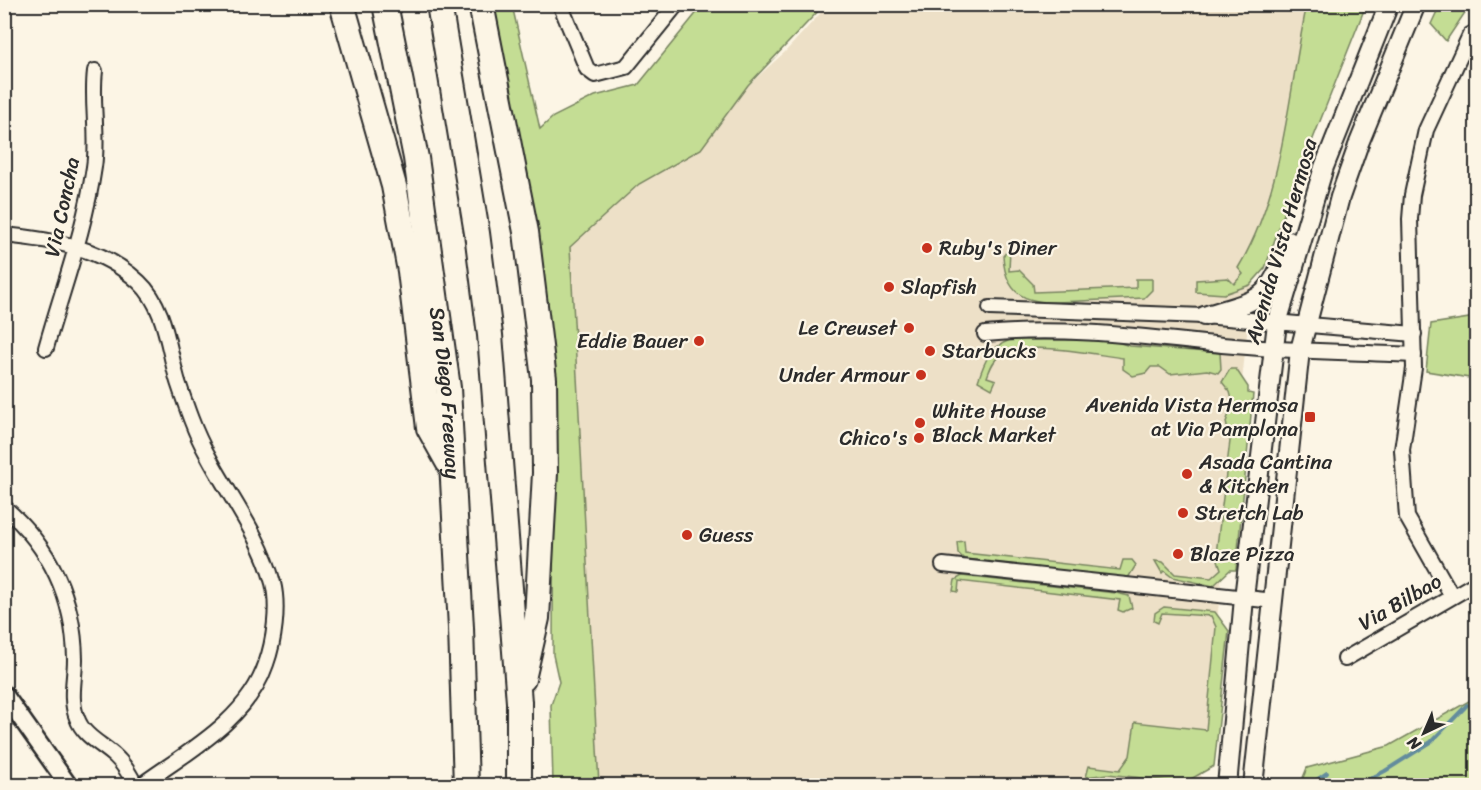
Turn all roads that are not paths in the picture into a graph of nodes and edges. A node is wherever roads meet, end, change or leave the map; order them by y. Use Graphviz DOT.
graph roads {
  1 [pos="342,4"];
  2 [pos="385,4"];
  3 [pos="439,4"];
  4 [pos="481,4"];
  5 [pos="560,4"];
  6 [pos="676,4"];
  7 [pos="1389,4"];
  8 [pos="1416,4"];
  9 [pos="1476,32"];
  10 [pos="95,71"];
  11 [pos="1324,167"];
  12 [pos="4,235"];
  13 [pos="78,247"];
  14 [pos="990,308"];
  15 [pos="1204,316"];
  16 [pos="1277,323"];
  17 [pos="1306,325"];
  18 [pos="985,334"];
  19 [pos="1414,334"];
  20 [pos="46,348"];
  21 [pos="1272,349"];
  22 [pos="1300,350"];
  23 [pos="1414,355"];
  24 [pos="450,467"];
  25 [pos="4,507"];
  26 [pos="944,565"];
  27 [pos="1476,583"];
  28 [pos="1452,596"];
  29 [pos="1244,598"];
  30 [pos="1274,601"];
  31 [pos="1345,659"];
  32 [pos="4,694"];
  33 [pos="519,702"];
  34 [pos="69,786"];
  35 [pos="138,786"];
  36 [pos="466,786"];
  37 [pos="519,786"];
  38 [pos="1227,786"];
  39 [pos="1253,786"];
  1 -- 24 [label="highway"];
  2 -- 24 [label="highway, San Diego Freeway"];
  3 -- 33 [label="highway"];
  4 -- 33 [label="highway"];
  5 -- 6 [label="street"];
  7 -- 11 [label="main road, Avenida Vista Hermosa"];
  8 -- 17 [label="main road"];
  9 -- 19 [label="street"];
  10 -- 13 [label="street, Via Concha"];
  11 -- 15 [label="main road"];
  11 -- 16 [label="main road, Avenida Vista Hermosa"];
  12 -- 13 [label="street"];
  13 -- 20 [label="street, Via Concha"];
  13 -- 35 [label="street"];
  14 -- 15 [label="street"];
  15 -- 16 [label="street"];
  16 -- 17 [label="street"];
  16 -- 21 [label="main road, Avenida Vista Hermosa"];
  17 -- 19 [label="street"];
  17 -- 22 [label="main road"];
  18 -- 21 [label="street"];
  19 -- 23 [label="street"];
  21 -- 22 [label="street"];
  21 -- 29 [label="main road, Avenida Vista Hermosa"];
  22 -- 23 [label="street"];
  22 -- 30 [label="main road"];
  23 -- 28 [label="street"];
  24 -- 36 [label="highway, San Diego Freeway"];
  25 -- 35 [label="street"];
  26 -- 29 [label="street"];
  27 -- 28 [label="street, Via Bilbao"];
  28 -- 31 [label="street, Via Bilbao"];
  29 -- 30 [label="street"];
  29 -- 38 [label="main road, Avenida Vista Hermosa"];
  30 -- 39 [label="main road"];
  32 -- 34 [label="street"];
  33 -- 37 [label="highway"];
}
